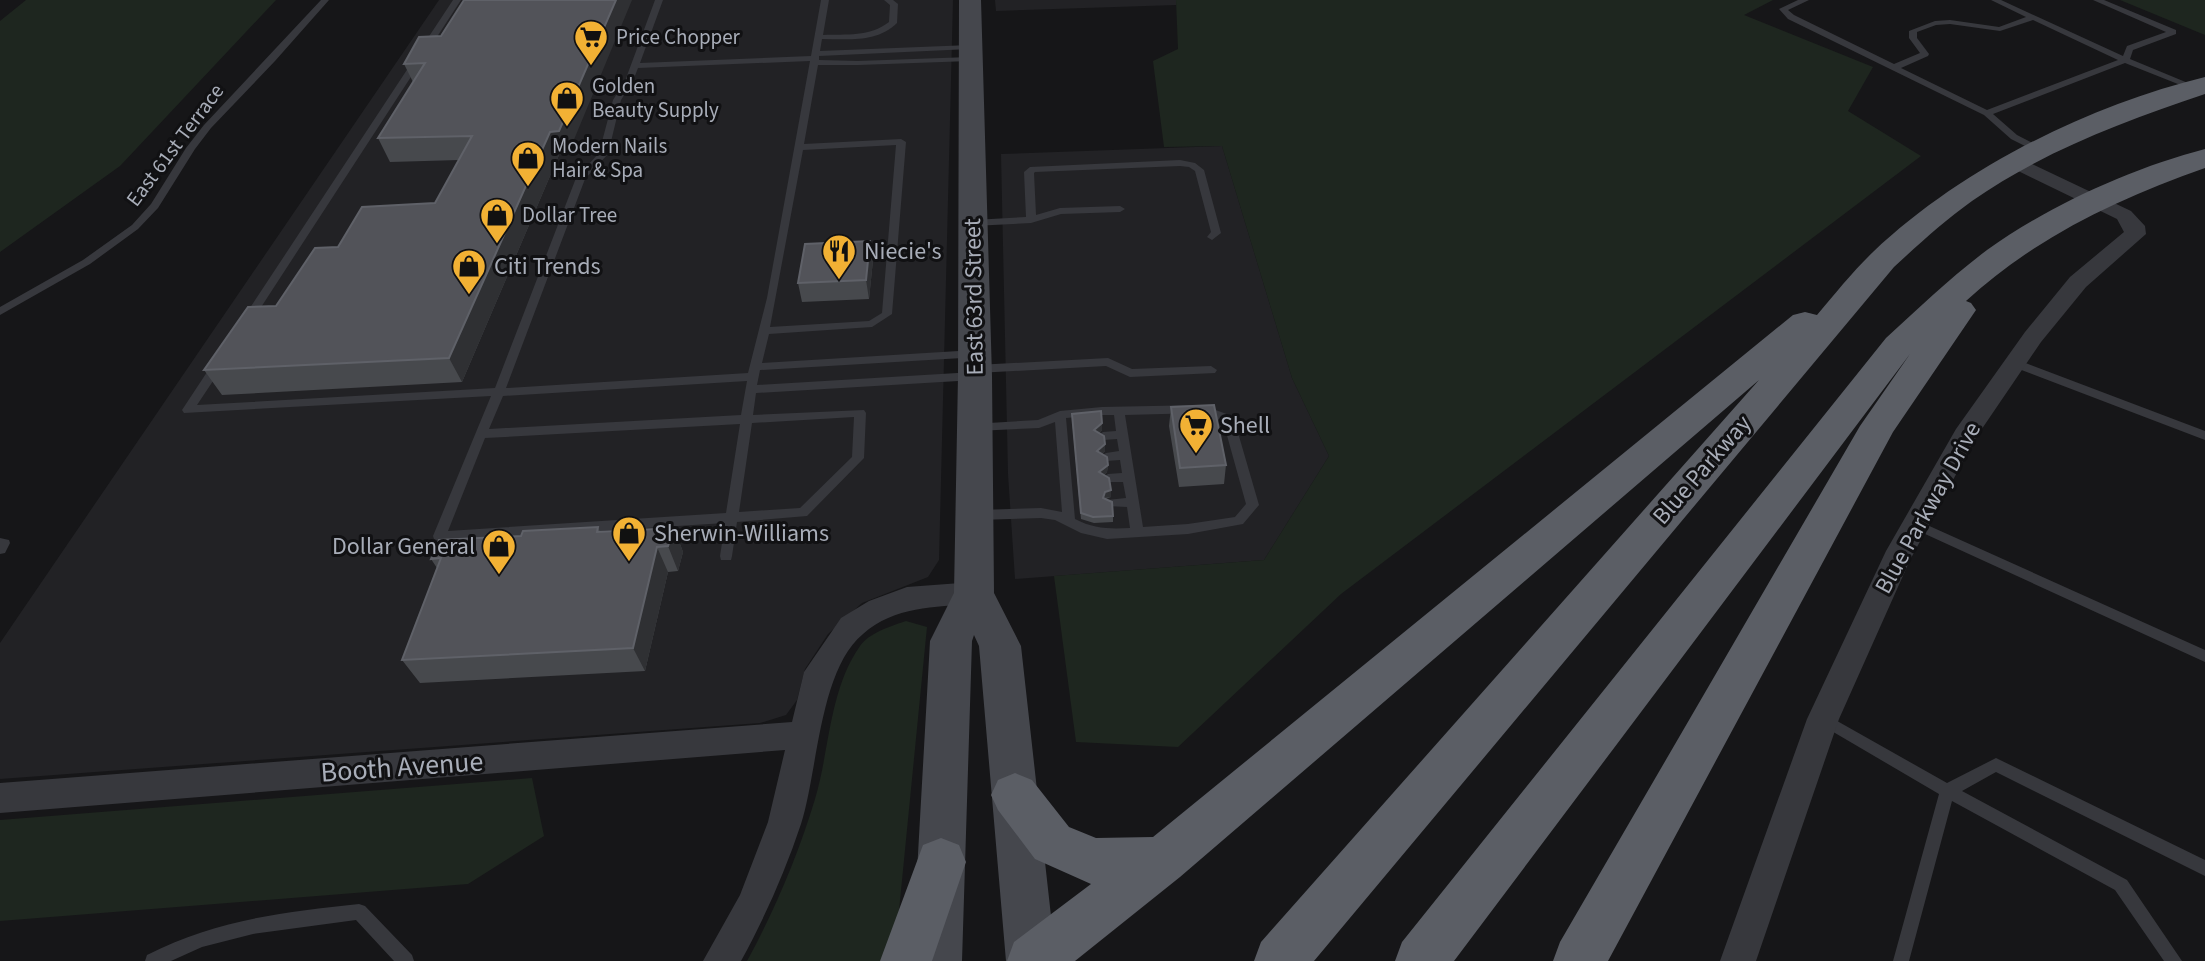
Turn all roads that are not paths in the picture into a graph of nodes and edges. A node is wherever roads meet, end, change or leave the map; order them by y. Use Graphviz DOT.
graph roads {
  1 [pos="325,0"];
  2 [pos="457,0"];
  3 [pos="659,0"];
  4 [pos="825,0"];
  5 [pos="888,0"];
  6 [pos="970,0"];
  7 [pos="1805,0"];
  8 [pos="1995,0"];
  9 [pos="2097,0"];
  10 [pos="2032,18"];
  11 [pos="2173,32"];
  12 [pos="818,37"];
  13 [pos="970,53"];
  14 [pos="814,58"];
  15 [pos="2125,60"];
  16 [pos="635,66"];
  17 [pos="1893,68"];
  18 [pos="2071,81"];
  19 [pos="2038,84"];
  20 [pos="2026,87"];
  21 [pos="2201,87"];
  22 [pos="2018,102"];
  23 [pos="1987,113"];
  24 [pos="901,142"];
  25 [pos="799,147"];
  26 [pos="2027,156"];
  27 [pos="2205,158"];
  28 [pos="2098,200"];
  29 [pos="1120,208"];
  30 [pos="1031,220"];
  31 [pos="973,223"];
  32 [pos="1212,237"];
  33 [pos="1883,260"];
  34 [pos="1982,271"];
  35 [pos="0,312"];
  36 [pos="764,331"];
  37 [pos="240,332"];
  38 [pos="225,354"];
  39 [pos="2015,363"];
  40 [pos="975,366"];
  41 [pos="1211,370"];
  42 [pos="753,378"];
  43 [pos="499,392"];
  44 [pos="1119,410"];
  45 [pos="1060,415"];
  46 [pos="747,421"];
  47 [pos="975,427"];
  48 [pos="480,434"];
  49 [pos="1122,435"];
  50 [pos="1102,436"];
  51 [pos="2205,436"];
  52 [pos="1126,455"];
  53 [pos="1106,457"];
  54 [pos="1129,477"];
  55 [pos="1108,478"];
  56 [pos="1133,502"];
  57 [pos="1111,503"];
  58 [pos="975,515"];
  59 [pos="733,517"];
  60 [pos="1069,522"];
  61 [pos="1916,525"];
  62 [pos="1137,532"];
  63 [pos="0,543"];
  64 [pos="0,549"];
  65 [pos="726,556"];
  66 [pos="974,593"];
  67 [pos="2205,656"];
  68 [pos="1823,719"];
  69 [pos="803,735"];
  70 [pos="1947,791"];
  71 [pos="1015,795"];
  72 [pos="0,798"];
  73 [pos="1162,860"];
  74 [pos="941,862"];
  75 [pos="2205,868"];
  76 [pos="153,961"];
  77 [pos="406,961"];
  78 [pos="721,961"];
  79 [pos="906,961"];
  80 [pos="937,961"];
  81 [pos="1032,961"];
  82 [pos="1280,961"];
  83 [pos="1421,961"];
  84 [pos="1579,961"];
  85 [pos="1738,961"];
  86 [pos="1901,961"];
  87 [pos="2174,961"];
  1 -- 35 [label="lane, East 61st Terrace"];
  2 -- 37 [label="lane"];
  3 -- 16 [label="lane"];
  4 -- 12 [label="lane"];
  5 -- 12 [label="lane"];
  6 -- 13 [label="main road, East 63rd Street"];
  7 -- 17 [label="lane"];
  8 -- 10 [label="lane"];
  9 -- 11 [label="lane"];
  10 -- 15 [label="lane"];
  10 -- 17 [label="lane"];
  11 -- 15 [label="lane"];
  12 -- 14 [label="lane"];
  13 -- 14 [label="lane"];
  13 -- 31 [label="main road, East 63rd Street"];
  14 -- 16 [label="lane"];
  14 -- 25 [label="lane"];
  15 -- 18 [label="lane"];
  15 -- 21 [label="lane"];
  16 -- 43 [label="lane"];
  17 -- 23 [label="lane"];
  18 -- 19 [label="lane"];
  18 -- 22 [label="lane"];
  20 -- 22 [label="lane"];
  21 -- 26 [label="highway, Blue Parkway"];
  22 -- 23 [label="lane"];
  23 -- 26 [label="lane"];
  24 -- 25 [label="lane"];
  24 -- 36 [label="lane"];
  25 -- 36 [label="lane"];
  26 -- 28 [label="street, Blue Parkway Drive"];
  26 -- 33 [label="highway, Blue Parkway"];
  27 -- 28 [label="highway"];
  28 -- 34 [label="highway"];
  28 -- 39 [label="street, Blue Parkway Drive"];
  29 -- 30 [label="lane"];
  30 -- 31 [label="lane"];
  30 -- 32 [label="lane"];
  31 -- 40 [label="main road, East 63rd Street"];
  33 -- 73 [label="highway"];
  33 -- 82 [label="highway, Blue Parkway"];
  34 -- 83 [label="highway"];
  34 -- 84 [label="highway"];
  36 -- 42 [label="lane"];
  38 -- 43 [label="lane"];
  39 -- 51 [label="lane"];
  39 -- 61 [label="street, Blue Parkway Drive"];
  40 -- 41 [label="lane"];
  40 -- 42 [label="lane"];
  40 -- 42 [label="lane"];
  40 -- 47 [label="main road, East 63rd Street"];
  42 -- 43 [label="lane"];
  42 -- 46 [label="lane"];
  43 -- 48 [label="lane"];
  44 -- 45 [label="lane"];
  44 -- 49 [label="lane"];
  44 -- 62 [label="lane"];
  45 -- 47 [label="lane"];
  45 -- 60 [label="lane"];
  46 -- 48 [label="lane"];
  46 -- 59 [label="lane"];
  46 -- 59 [label="lane"];
  47 -- 58 [label="main road, East 63rd Street"];
  48 -- 59 [label="lane"];
  49 -- 50 [label="lane"];
  49 -- 52 [label="lane"];
  52 -- 53 [label="lane"];
  52 -- 54 [label="lane"];
  54 -- 55 [label="lane"];
  54 -- 56 [label="lane"];
  56 -- 57 [label="lane"];
  56 -- 62 [label="lane"];
  58 -- 60 [label="lane"];
  58 -- 66 [label="main road, East 63rd Street"];
  59 -- 65 [label="lane"];
  60 -- 62 [label="lane"];
  61 -- 67 [label="lane"];
  61 -- 68 [label="street, Blue Parkway Drive"];
  63 -- 64 [label="lane"];
  66 -- 69 [label="street"];
  66 -- 71 [label="main road, East 63rd Street"];
  66 -- 74 [label="main road, East 63rd Street"];
  68 -- 70 [label="lane"];
  68 -- 85 [label="street, Blue Parkway Drive"];
  69 -- 72 [label="street, Booth Avenue"];
  69 -- 78 [label="street"];
  70 -- 75 [label="lane"];
  70 -- 86 [label="lane"];
  70 -- 87 [label="lane"];
  71 -- 73 [label="highway"];
  71 -- 81 [label="main road, East 63rd Street"];
  73 -- 81 [label="highway"];
  74 -- 79 [label="highway"];
  74 -- 80 [label="main road, East 63rd Street"];
  76 -- 77 [label="lane"];
}
